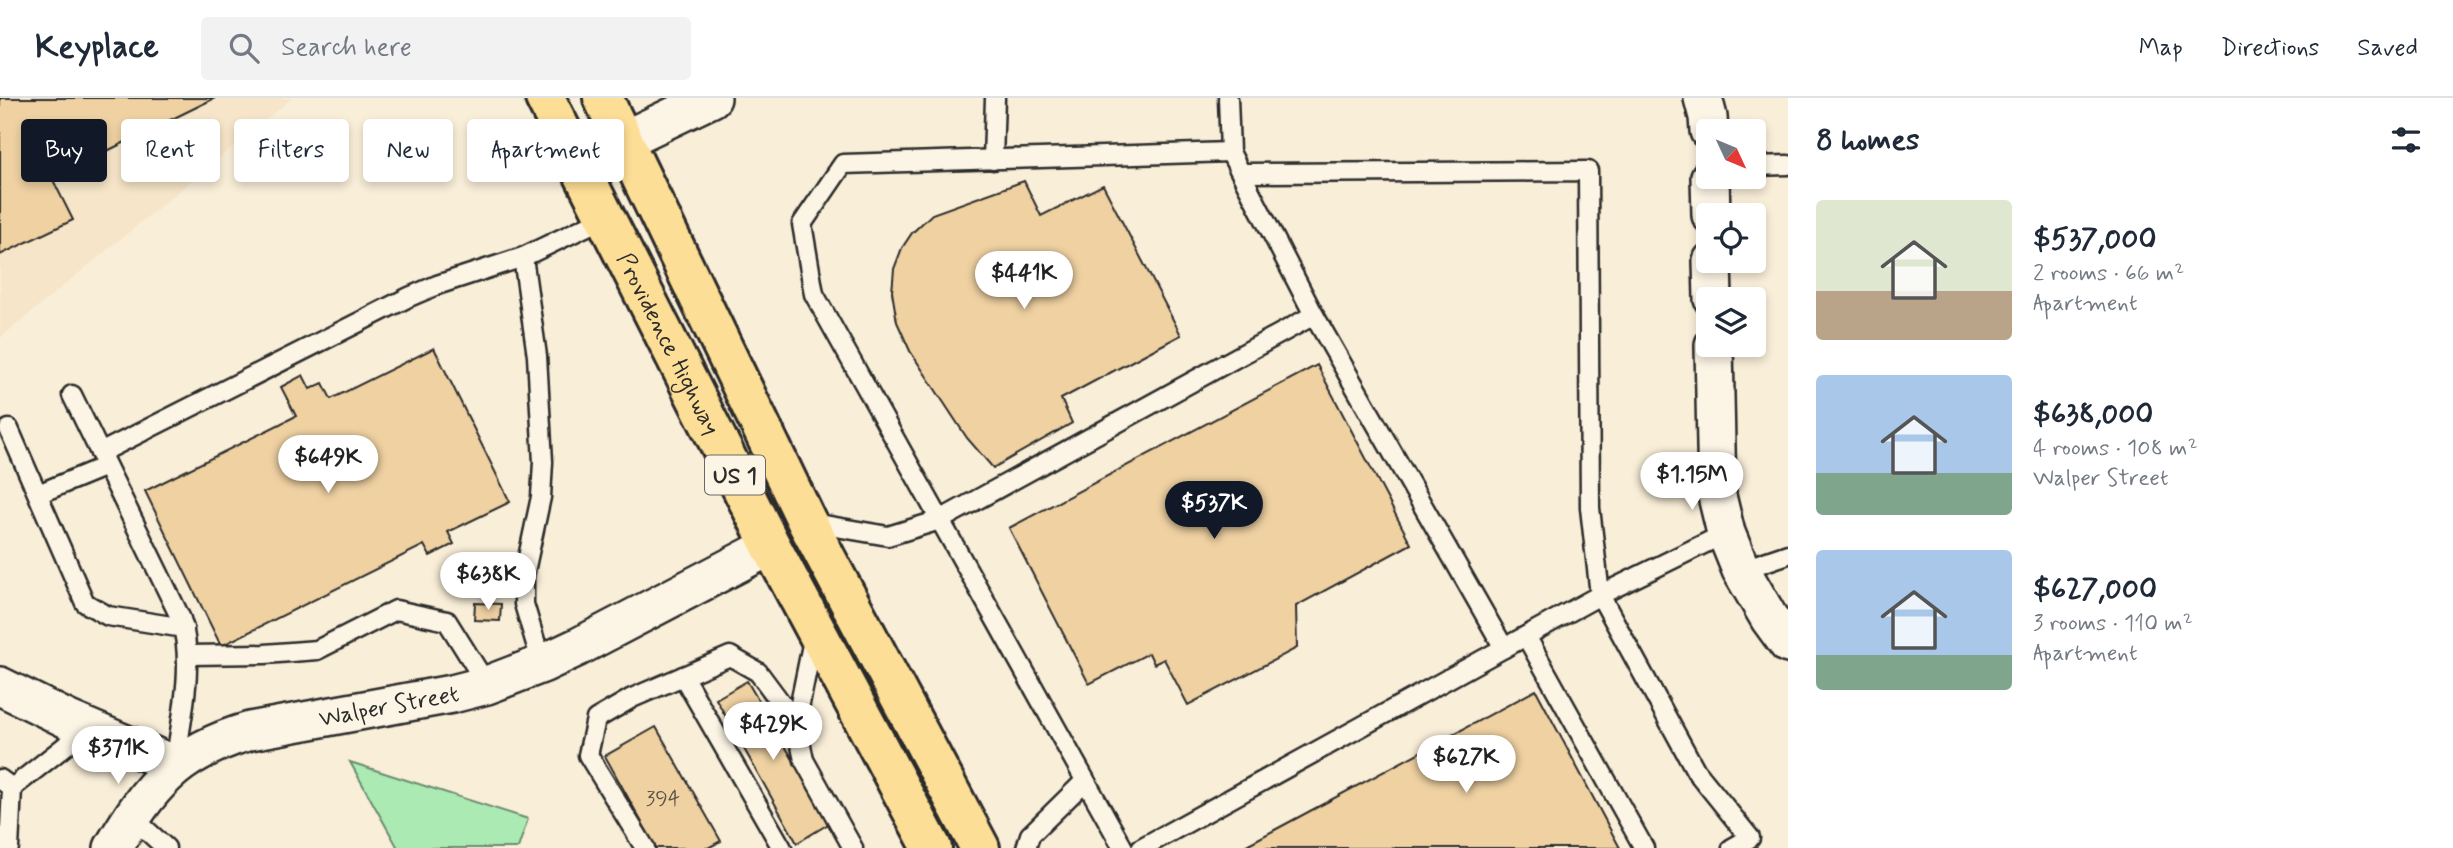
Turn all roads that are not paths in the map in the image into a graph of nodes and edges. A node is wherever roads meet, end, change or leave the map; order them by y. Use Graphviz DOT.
graph roads {
  1 [pos="545,98"];
  2 [pos="603,98"];
  3 [pos="712,98"];
  4 [pos="995,98"];
  5 [pos="1228,98"];
  6 [pos="1703,98"];
  7 [pos="612,119"];
  8 [pos="1708,119"];
  9 [pos="624,140"];
  10 [pos="624,145"];
  11 [pos="1230,152"];
  12 [pos="993,160"];
  13 [pos="1788,165"];
  14 [pos="1766,166"];
  15 [pos="1243,173"];
  16 [pos="604,218"];
  17 [pos="523,257"];
  18 [pos="1314,315"];
  19 [pos="1714,357"];
  20 [pos="72,395"];
  21 [pos="9,429"];
  22 [pos="103,459"];
  23 [pos="38,494"];
  24 [pos="940,520"];
  25 [pos="807,522"];
  26 [pos="1726,533"];
  27 [pos="771,546"];
  28 [pos="1788,554"];
  29 [pos="1741,570"];
  30 [pos="1600,595"];
  31 [pos="184,628"];
  32 [pos="815,628"];
  33 [pos="1526,636"];
  34 [pos="1788,644"];
  35 [pos="1504,648"];
  36 [pos="188,655"];
  37 [pos="542,664"];
  38 [pos="683,676"];
  39 [pos="487,684"];
  40 [pos="0,686"];
  41 [pos="796,723"];
  42 [pos="88,728"];
  43 [pos="778,733"];
  44 [pos="175,765"];
  45 [pos="1085,781"];
  46 [pos="6,783"];
  47 [pos="132,817"];
  48 [pos="1755,843"];
  49 [pos="9,848"];
  50 [pos="113,848"];
  51 [pos="166,848"];
  52 [pos="645,848"];
  53 [pos="782,848"];
  54 [pos="853,848"];
  55 [pos="932,848"];
  56 [pos="980,848"];
  57 [pos="1026,848"];
  58 [pos="1123,848"];
  59 [pos="1141,848"];
  60 [pos="1644,848"];
  61 [pos="1732,848"];
  1 -- 16 [label="main road, Providence Highway / US 1"];
  2 -- 7 [label="main road, Providence Highway / US 1"];
  3 -- 9 [label="street"];
  4 -- 12 [label="lane"];
  5 -- 11 [label="lane"];
  6 -- 8 [label="street"];
  10 -- 25 [label="main road, Providence Highway / US 1"];
  11 -- 12 [label="lane"];
  11 -- 15 [label="lane"];
  12 -- 24 [label="lane"];
  13 -- 14 [label="lane"];
  15 -- 18 [label="lane"];
  15 -- 30 [label="lane"];
  16 -- 17 [label="lane"];
  16 -- 27 [label="main road, Providence Highway / US 1"];
  17 -- 22 [label="lane"];
  17 -- 37 [label="lane"];
  18 -- 24 [label="lane"];
  18 -- 35 [label="lane"];
  19 -- 26 [label="street"];
  20 -- 22 [label="lane"];
  21 -- 23 [label="lane"];
  22 -- 23 [label="lane"];
  22 -- 31 [label="lane"];
  23 -- 31 [label="lane"];
  24 -- 25 [label="lane"];
  24 -- 45 [label="lane"];
  25 -- 56 [label="main road, Providence Highway / US 1"];
  26 -- 29 [label="street"];
  26 -- 30 [label="lane"];
  27 -- 32 [label="main road, Providence Highway / US 1"];
  27 -- 37 [label="street, Walper Street"];
  28 -- 29 [label="lane"];
  29 -- 34 [label="street"];
  30 -- 33 [label="lane"];
  30 -- 48 [label="lane"];
  31 -- 36 [label="lane"];
  32 -- 41 [label="lane"];
  32 -- 55 [label="main road, Providence Highway / US 1"];
  33 -- 35 [label="lane"];
  33 -- 60 [label="lane"];
  35 -- 59 [label="lane"];
  36 -- 39 [label="lane"];
  36 -- 44 [label="lane"];
  37 -- 39 [label="street, Walper Street"];
  38 -- 41 [label="lane"];
  38 -- 52 [label="lane"];
  38 -- 53 [label="lane"];
  39 -- 44 [label="street, Walper Street"];
  40 -- 42 [label="street"];
  41 -- 43 [label="lane"];
  41 -- 54 [label="lane"];
  42 -- 44 [label="street"];
  42 -- 46 [label="lane"];
  44 -- 47 [label="street, Walper Street"];
  45 -- 57 [label="lane"];
  45 -- 58 [label="lane"];
  46 -- 49 [label="lane"];
  47 -- 50 [label="street, Walper Street"];
  47 -- 51 [label="lane"];
  48 -- 61 [label="lane"];
}
